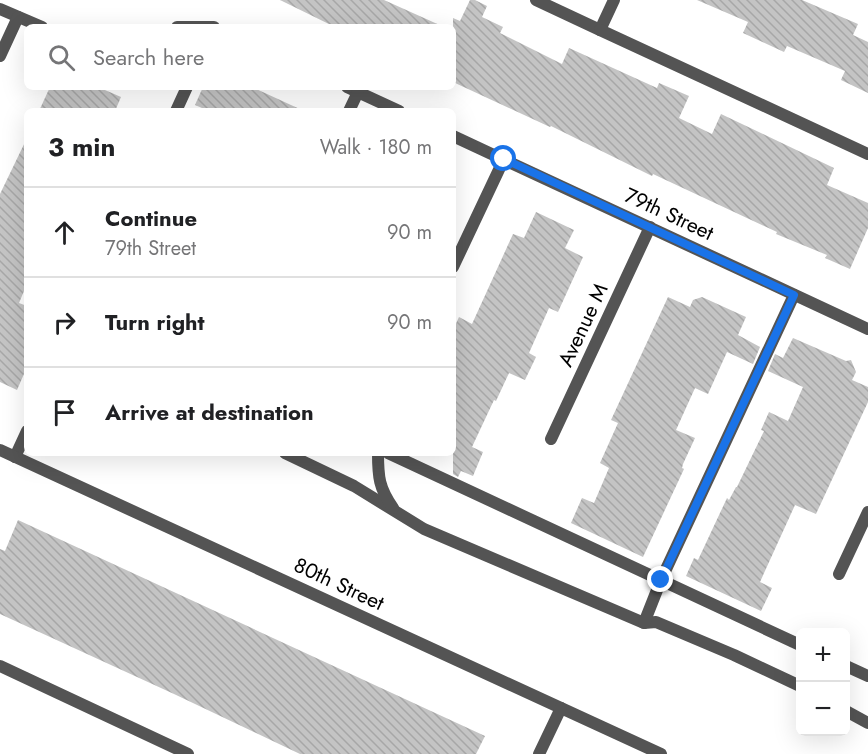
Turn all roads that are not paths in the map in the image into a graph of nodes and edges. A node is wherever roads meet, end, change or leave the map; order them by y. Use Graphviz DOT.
graph roads {
  1 [pos="536,0"];
  2 [pos="614,0"];
  3 [pos="0,9"];
  4 [pos="18,17"];
  5 [pos="35,24"];
  6 [pos="600,30"];
  7 [pos="0,56"];
  8 [pos="186,90"];
  9 [pos="353,90"];
  10 [pos="177,108"];
  11 [pos="350,108"];
  12 [pos="392,108"];
  13 [pos="456,137"];
  14 [pos="868,154"];
  15 [pos="504,159"];
  16 [pos="650,227"];
  17 [pos="456,261"];
  18 [pos="794,295"];
  19 [pos="868,329"];
  20 [pos="24,438"];
  21 [pos="551,439"];
  22 [pos="0,450"];
  23 [pos="291,456"];
  24 [pos="378,456"];
  25 [pos="394,456"];
  26 [pos="15,457"];
  27 [pos="396,511"];
  28 [pos="868,512"];
  29 [pos="839,574"];
  30 [pos="661,580"];
  31 [pos="645,623"];
  32 [pos="796,643"];
  33 [pos="0,666"];
  34 [pos="850,668"];
  35 [pos="868,676"];
  36 [pos="796,684"];
  37 [pos="561,708"];
  38 [pos="850,713"];
  39 [pos="868,723"];
  40 [pos="188,754"];
  41 [pos="539,754"];
  42 [pos="661,754"];
  1 -- 6 [label="street"];
  2 -- 6 [label="street"];
  3 -- 4 [label="street"];
  4 -- 5 [label="street"];
  4 -- 7 [label="street"];
  6 -- 14 [label="street"];
  8 -- 10 [label="street"];
  9 -- 11 [label="street"];
  9 -- 12 [label="street"];
  13 -- 15 [label="street, 79th Street"];
  15 -- 16 [label="street, 79th Street"];
  15 -- 17 [label="street"];
  16 -- 18 [label="street, 79th Street"];
  16 -- 21 [label="street, Avenue M"];
  18 -- 19 [label="street, 79th Street"];
  18 -- 30 [label="street"];
  20 -- 26 [label="street"];
  22 -- 26 [label="street, 80th Street"];
  23 -- 27 [label="street"];
  24 -- 27 [label="street"];
  25 -- 30 [label="street"];
  26 -- 37 [label="street, 80th Street"];
  27 -- 31 [label="street"];
  28 -- 29 [label="street"];
  30 -- 31 [label="street"];
  30 -- 32 [label="street"];
  31 -- 36 [label="street"];
  33 -- 40 [label="street"];
  34 -- 35 [label="street"];
  37 -- 41 [label="street"];
  37 -- 42 [label="street, 80th Street"];
  38 -- 39 [label="street"];
}
